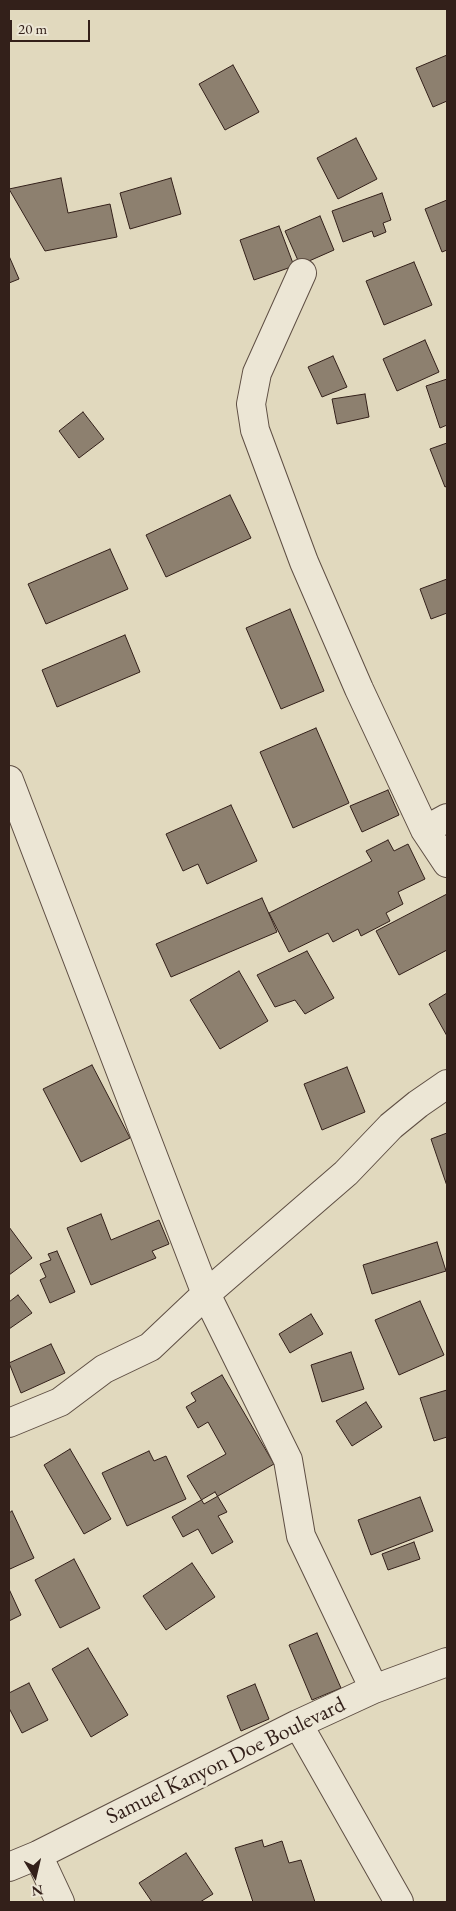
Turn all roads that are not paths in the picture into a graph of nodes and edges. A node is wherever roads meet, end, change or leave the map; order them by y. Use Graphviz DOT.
graph roads {
  1 [pos="302,274"];
  2 [pos="9,780"];
  3 [pos="436,824"];
  4 [pos="447,863"];
  5 [pos="447,1084"];
  6 [pos="206,1294"];
  7 [pos="9,1423"];
  8 [pos="447,1662"];
  9 [pos="374,1689"];
  10 [pos="298,1724"];
  11 [pos="38,1855"];
  12 [pos="9,1867"];
  13 [pos="60,1902"];
  14 [pos="399,1902"];
  1 -- 3 [label="street"];
  2 -- 6 [label="street"];
  3 -- 4 [label="street"];
  5 -- 6 [label="street"];
  6 -- 7 [label="street"];
  6 -- 9 [label="street"];
  8 -- 9 [label="street, Samuel Kanyon Doe Boulevard"];
  9 -- 10 [label="street, Samuel Kanyon Doe Boulevard"];
  10 -- 11 [label="street, Samuel Kanyon Doe Boulevard"];
  10 -- 14 [label="street"];
  11 -- 12 [label="street, Samuel Kanyon Doe Boulevard"];
  11 -- 13 [label="street"];
}
